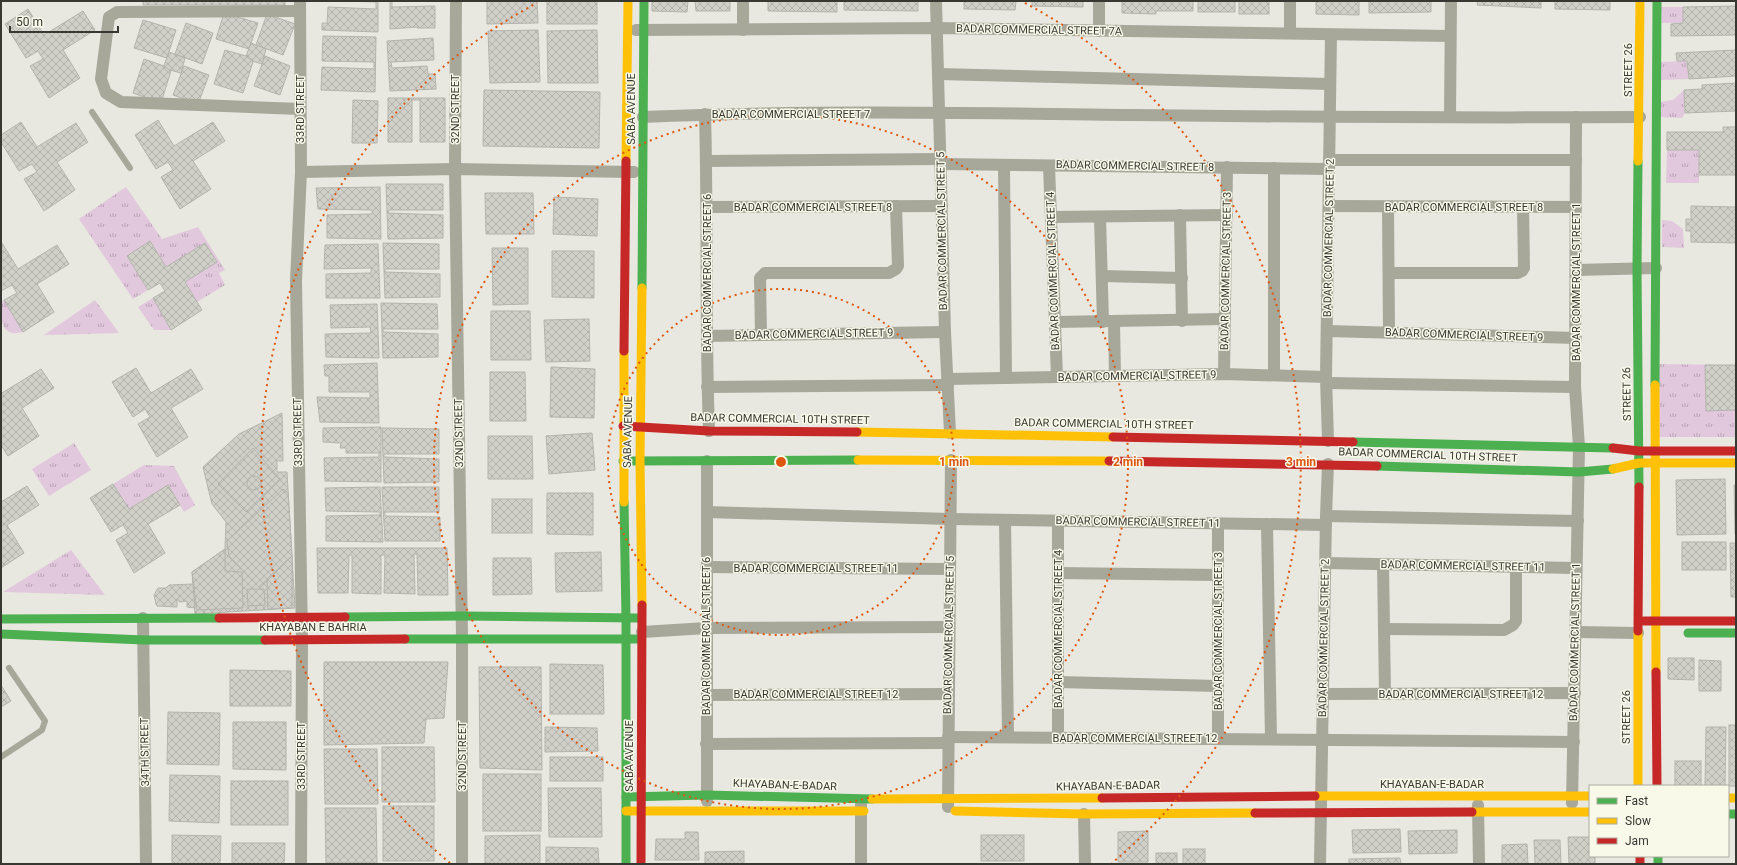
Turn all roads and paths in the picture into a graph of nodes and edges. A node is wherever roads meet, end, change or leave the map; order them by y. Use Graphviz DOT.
graph roads {
  1 [pos="456,1"];
  2 [pos="628,1"];
  3 [pos="644,1"];
  4 [pos="743,1"];
  5 [pos="936,1"];
  6 [pos="1099,1"];
  7 [pos="1290,1"];
  8 [pos="1451,1"];
  9 [pos="1640,1"];
  10 [pos="1657,1"];
  11 [pos="300,6"];
  12 [pos="936,28"];
  13 [pos="628,30"];
  14 [pos="644,30"];
  15 [pos="743,30"];
  16 [pos="1099,32"];
  17 [pos="1290,34"];
  18 [pos="1331,35"];
  19 [pos="1450,36"];
  20 [pos="938,74"];
  21 [pos="1330,84"];
  22 [pos="300,109"];
  23 [pos="92,112"];
  24 [pos="940,113"];
  25 [pos="705,114"];
  26 [pos="643,117"];
  27 [pos="1450,117"];
  28 [pos="1640,117"];
  29 [pos="1330,118"];
  30 [pos="1576,118"];
  31 [pos="1576,160"];
  32 [pos="706,161"];
  33 [pos="941,162"];
  34 [pos="1329,164"];
  35 [pos="1004,165"];
  36 [pos="1049,166"];
  37 [pos="1227,167"];
  38 [pos="130,168"];
  39 [pos="1274,168"];
  40 [pos="456,169"];
  41 [pos="626,171"];
  42 [pos="301,172"];
  43 [pos="643,172"];
  44 [pos="896,206"];
  45 [pos="942,206"];
  46 [pos="1329,206"];
  47 [pos="708,207"];
  48 [pos="1388,207"];
  49 [pos="1523,207"];
  50 [pos="1576,207"];
  51 [pos="1227,215"];
  52 [pos="1180,216"];
  53 [pos="1100,217"];
  54 [pos="1051,218"];
  55 [pos="1656,268"];
  56 [pos="1637,269"];
  57 [pos="1576,270"];
  58 [pos="1389,273"];
  59 [pos="1102,276"];
  60 [pos="1182,278"];
  61 [pos="1224,319"];
  62 [pos="1182,320"];
  63 [pos="1055,322"];
  64 [pos="1108,322"];
  65 [pos="1328,331"];
  66 [pos="945,332"];
  67 [pos="1389,333"];
  68 [pos="761,335"];
  69 [pos="707,336"];
  70 [pos="1576,338"];
  71 [pos="1224,374"];
  72 [pos="1274,375"];
  73 [pos="1115,376"];
  74 [pos="1057,377"];
  75 [pos="1006,378"];
  76 [pos="1327,380"];
  77 [pos="948,382"];
  78 [pos="707,387"];
  79 [pos="1575,387"];
  80 [pos="623,426"];
  81 [pos="641,427"];
  82 [pos="709,431"];
  83 [pos="950,433"];
  84 [pos="1328,441"];
  85 [pos="1579,447"];
  86 [pos="1639,451"];
  87 [pos="1655,451"];
  88 [pos="1736,451"];
  89 [pos="951,460"];
  90 [pos="623,461"];
  91 [pos="640,461"];
  92 [pos="707,461"];
  93 [pos="1639,463"];
  94 [pos="1655,463"];
  95 [pos="1736,463"];
  96 [pos="1328,464"];
  97 [pos="1579,472"];
  98 [pos="707,512"];
  99 [pos="950,519"];
  100 [pos="1004,520"];
  101 [pos="1326,520"];
  102 [pos="1058,521"];
  103 [pos="1578,521"];
  104 [pos="1218,524"];
  105 [pos="1267,524"];
  106 [pos="1325,563"];
  107 [pos="1383,564"];
  108 [pos="706,567"];
  109 [pos="1516,567"];
  110 [pos="1576,568"];
  111 [pos="949,569"];
  112 [pos="1058,574"];
  113 [pos="1218,575"];
  114 [pos="462,616"];
  115 [pos="301,617"];
  116 [pos="642,617"];
  117 [pos="1,618"];
  118 [pos="143,618"];
  119 [pos="626,618"];
  120 [pos="1736,621"];
  121 [pos="1655,622"];
  122 [pos="949,627"];
  123 [pos="1638,627"];
  124 [pos="707,628"];
  125 [pos="1384,629"];
  126 [pos="1576,632"];
  127 [pos="1659,633"];
  128 [pos="1677,633"];
  129 [pos="1736,633"];
  130 [pos="1,634"];
  131 [pos="642,636"];
  132 [pos="462,638"];
  133 [pos="626,638"];
  134 [pos="144,640"];
  135 [pos="302,640"];
  136 [pos="9,668"];
  137 [pos="1058,682"];
  138 [pos="1218,686"];
  139 [pos="1575,693"];
  140 [pos="707,694"];
  141 [pos="948,694"];
  142 [pos="1324,694"];
  143 [pos="1385,694"];
  144 [pos="1008,737"];
  145 [pos="1058,738"];
  146 [pos="1218,739"];
  147 [pos="948,740"];
  148 [pos="1271,740"];
  149 [pos="1323,740"];
  150 [pos="1574,742"];
  151 [pos="706,744"];
  152 [pos="1,757"];
  153 [pos="1638,785"];
  154 [pos="1657,785"];
  155 [pos="707,795"];
  156 [pos="641,796"];
  157 [pos="1321,796"];
  158 [pos="1478,796"];
  159 [pos="1572,796"];
  160 [pos="1589,796"];
  161 [pos="626,797"];
  162 [pos="861,805"];
  163 [pos="945,807"];
  164 [pos="626,810"];
  165 [pos="707,810"];
  166 [pos="641,811"];
  167 [pos="877,811"];
  168 [pos="1321,812"];
  169 [pos="1479,812"];
  170 [pos="1572,812"];
  171 [pos="1589,812"];
  172 [pos="1084,814"];
  173 [pos="146,864"];
  174 [pos="301,864"];
  175 [pos="462,864"];
  176 [pos="626,864"];
  177 [pos="641,864"];
  178 [pos="861,864"];
  179 [pos="1085,864"];
  180 [pos="1320,864"];
  181 [pos="1479,864"];
  1 -- 40 [label="street, 32ND STREET"];
  2 -- 13 [label="main road, SABA AVENUE"];
  3 -- 14 [label="main road, SABA AVENUE"];
  4 -- 15 [label="street"];
  5 -- 12 [label="street, BADAR COMMERCIAL STREET 5"];
  6 -- 16 [label="street"];
  7 -- 17 [label="street"];
  8 -- 19 [label="street"];
  9 -- 28 [label="main road, STREET 26"];
  10 -- 55 [label="main road"];
  11 -- 22 [label="street, 33RD STREET"];
  11 -- 22 [label="street"];
  12 -- 15 [label="street, BADAR COMMERCIAL STREET 7A"];
  12 -- 16 [label="street, BADAR COMMERCIAL STREET 7A"];
  12 -- 20 [label="street, BADAR COMMERCIAL STREET 5"];
  13 -- 14 [label="street, BADAR COMMERCIAL STREET 7A"];
  13 -- 41 [label="main road, SABA AVENUE"];
  14 -- 15 [label="street, BADAR COMMERCIAL STREET 7A"];
  14 -- 26 [label="main road, SABA AVENUE"];
  16 -- 17 [label="street, BADAR COMMERCIAL STREET 7A"];
  17 -- 18 [label="street, BADAR COMMERCIAL STREET 7A"];
  18 -- 19 [label="street, BADAR COMMERCIAL STREET 7A"];
  18 -- 21 [label="street, BADAR COMMERCIAL STREET 2"];
  19 -- 27 [label="street"];
  20 -- 21 [label="street"];
  20 -- 24 [label="street, BADAR COMMERCIAL STREET 5"];
  21 -- 29 [label="street, BADAR COMMERCIAL STREET 2"];
  22 -- 42 [label="street, 33RD STREET"];
  23 -- 38 [label="lane"];
  24 -- 25 [label="street, BADAR COMMERCIAL STREET 7"];
  24 -- 29 [label="street, BADAR COMMERCIAL STREET 7"];
  24 -- 33 [label="street, BADAR COMMERCIAL STREET 5"];
  25 -- 26 [label="street, BADAR COMMERCIAL STREET 7"];
  25 -- 32 [label="street, BADAR COMMERCIAL STREET 6"];
  26 -- 43 [label="main road, SABA AVENUE"];
  27 -- 29 [label="street, BADAR COMMERCIAL STREET 7"];
  27 -- 30 [label="street, BADAR COMMERCIAL STREET 7"];
  28 -- 30 [label="street, BADAR COMMERCIAL STREET 7"];
  28 -- 56 [label="main road, STREET 26"];
  29 -- 34 [label="street, BADAR COMMERCIAL STREET 2"];
  30 -- 31 [label="street, BADAR COMMERCIAL STREET 1"];
  31 -- 34 [label="street, BADAR COMMERCIAL STREET 8"];
  31 -- 50 [label="street, BADAR COMMERCIAL STREET 1"];
  32 -- 33 [label="street, BADAR COMMERCIAL STREET 8"];
  32 -- 47 [label="street, BADAR COMMERCIAL STREET 6"];
  33 -- 35 [label="street, BADAR COMMERCIAL STREET 8"];
  33 -- 45 [label="street, BADAR COMMERCIAL STREET 5"];
  34 -- 39 [label="street, BADAR COMMERCIAL STREET 8"];
  34 -- 46 [label="street, BADAR COMMERCIAL STREET 2"];
  35 -- 36 [label="street, BADAR COMMERCIAL STREET 8"];
  35 -- 75 [label="street"];
  36 -- 37 [label="street, BADAR COMMERCIAL STREET 8"];
  36 -- 54 [label="street, BADAR COMMERCIAL STREET 4"];
  37 -- 39 [label="street, BADAR COMMERCIAL STREET 8"];
  37 -- 51 [label="street, BADAR COMMERCIAL STREET 3"];
  39 -- 72 [label="street"];
  40 -- 41 [label="street"];
  40 -- 42 [label="street"];
  40 -- 114 [label="street, 32ND STREET"];
  41 -- 43 [label="street"];
  41 -- 80 [label="main road, SABA AVENUE"];
  42 -- 115 [label="street, 33RD STREET"];
  43 -- 81 [label="main road, SABA AVENUE"];
  44 -- 45 [label="street, BADAR COMMERCIAL STREET 8"];
  44 -- 47 [label="street, BADAR COMMERCIAL STREET 8"];
  44 -- 68 [label="street"];
  45 -- 66 [label="street, BADAR COMMERCIAL STREET 5"];
  46 -- 48 [label="street, BADAR COMMERCIAL STREET 8"];
  46 -- 65 [label="street, BADAR COMMERCIAL STREET 2"];
  47 -- 69 [label="street, BADAR COMMERCIAL STREET 6"];
  48 -- 49 [label="street, BADAR COMMERCIAL STREET 8"];
  48 -- 58 [label="street"];
  49 -- 50 [label="street, BADAR COMMERCIAL STREET 8"];
  49 -- 58 [label="street"];
  50 -- 57 [label="street, BADAR COMMERCIAL STREET 1"];
  51 -- 52 [label="street"];
  51 -- 61 [label="street, BADAR COMMERCIAL STREET 3"];
  52 -- 53 [label="street"];
  52 -- 60 [label="street"];
  53 -- 54 [label="street"];
  53 -- 59 [label="street"];
  54 -- 63 [label="street, BADAR COMMERCIAL STREET 4"];
  55 -- 56 [label="street"];
  55 -- 87 [label="main road"];
  56 -- 57 [label="street"];
  56 -- 86 [label="main road, STREET 26"];
  57 -- 70 [label="street, BADAR COMMERCIAL STREET 1"];
  58 -- 67 [label="street"];
  59 -- 60 [label="street"];
  59 -- 64 [label="street"];
  60 -- 62 [label="street"];
  61 -- 62 [label="street"];
  61 -- 71 [label="street, BADAR COMMERCIAL STREET 3"];
  62 -- 64 [label="street"];
  63 -- 64 [label="street"];
  63 -- 74 [label="street, BADAR COMMERCIAL STREET 4"];
  64 -- 73 [label="street"];
  65 -- 67 [label="street, BADAR COMMERCIAL STREET 9"];
  65 -- 76 [label="street, BADAR COMMERCIAL STREET 2"];
  66 -- 68 [label="street, BADAR COMMERCIAL STREET 9"];
  66 -- 77 [label="street, BADAR COMMERCIAL STREET 5"];
  67 -- 70 [label="street, BADAR COMMERCIAL STREET 9"];
  68 -- 69 [label="street, BADAR COMMERCIAL STREET 9"];
  69 -- 78 [label="street, BADAR COMMERCIAL STREET 6"];
  70 -- 79 [label="street, BADAR COMMERCIAL STREET 1"];
  71 -- 72 [label="street, BADAR COMMERCIAL STREET 9"];
  71 -- 73 [label="street, BADAR COMMERCIAL STREET 9"];
  72 -- 76 [label="street, BADAR COMMERCIAL STREET 9"];
  73 -- 74 [label="street, BADAR COMMERCIAL STREET 9"];
  74 -- 75 [label="street, BADAR COMMERCIAL STREET 9"];
  75 -- 77 [label="street, BADAR COMMERCIAL STREET 9"];
  76 -- 79 [label="street, BADAR COMMERCIAL STREET 9"];
  76 -- 84 [label="street, BADAR COMMERCIAL STREET 2"];
  77 -- 78 [label="street, BADAR COMMERCIAL STREET 9"];
  77 -- 83 [label="street, BADAR COMMERCIAL STREET 5"];
  78 -- 82 [label="street, BADAR COMMERCIAL STREET 6"];
  79 -- 85 [label="street, BADAR COMMERCIAL STREET 1"];
  80 -- 81 [label="main road, BADAR COMMERCIAL 10TH STREET"];
  80 -- 90 [label="main road, SABA AVENUE"];
  81 -- 82 [label="main road, BADAR COMMERCIAL 10TH STREET"];
  81 -- 91 [label="main road, SABA AVENUE"];
  82 -- 83 [label="main road, BADAR COMMERCIAL 10TH STREET"];
  83 -- 84 [label="main road, BADAR COMMERCIAL 10TH STREET"];
  84 -- 85 [label="main road, BADAR COMMERCIAL 10TH STREET"];
  85 -- 86 [label="main road, BADAR COMMERCIAL 10TH STREET"];
  85 -- 97 [label="street, BADAR COMMERCIAL STREET 1"];
  86 -- 87 [label="main road, BADAR COMMERCIAL 10TH STREET"];
  86 -- 93 [label="main road, STREET 26"];
  87 -- 88 [label="main road, BADAR COMMERCIAL 10TH STREET"];
  87 -- 94 [label="main road"];
  89 -- 92 [label="main road, BADAR COMMERCIAL 10TH STREET"];
  89 -- 96 [label="main road, BADAR COMMERCIAL 10TH STREET"];
  89 -- 99 [label="street, BADAR COMMERCIAL STREET 5"];
  90 -- 91 [label="main road, BADAR COMMERCIAL 10TH STREET"];
  90 -- 119 [label="main road, SABA AVENUE"];
  91 -- 92 [label="main road, BADAR COMMERCIAL 10TH STREET"];
  91 -- 116 [label="main road, SABA AVENUE"];
  92 -- 98 [label="street, BADAR COMMERCIAL STREET 6"];
  93 -- 94 [label="main road, BADAR COMMERCIAL 10TH STREET"];
  93 -- 97 [label="main road, BADAR COMMERCIAL 10TH STREET"];
  93 -- 123 [label="main road, STREET 26"];
  94 -- 95 [label="main road, BADAR COMMERCIAL 10TH STREET"];
  94 -- 121 [label="main road"];
  96 -- 97 [label="main road, BADAR COMMERCIAL 10TH STREET"];
  96 -- 101 [label="street, BADAR COMMERCIAL STREET 2"];
  97 -- 103 [label="street, BADAR COMMERCIAL STREET 1"];
  98 -- 99 [label="street, BADAR COMMERCIAL STREET 11"];
  98 -- 108 [label="street, BADAR COMMERCIAL STREET 6"];
  99 -- 100 [label="street, BADAR COMMERCIAL STREET 11"];
  99 -- 111 [label="street, BADAR COMMERCIAL STREET 5"];
  100 -- 102 [label="street, BADAR COMMERCIAL STREET 11"];
  100 -- 144 [label="street"];
  101 -- 103 [label="street, BADAR COMMERCIAL STREET 11"];
  101 -- 105 [label="street, BADAR COMMERCIAL STREET 11"];
  101 -- 106 [label="street, BADAR COMMERCIAL STREET 2"];
  102 -- 104 [label="street, BADAR COMMERCIAL STREET 11"];
  102 -- 112 [label="street, BADAR COMMERCIAL STREET 4"];
  103 -- 110 [label="street, BADAR COMMERCIAL STREET 1"];
  104 -- 105 [label="street, BADAR COMMERCIAL STREET 11"];
  104 -- 113 [label="street, BADAR COMMERCIAL STREET 3"];
  105 -- 148 [label="street"];
  106 -- 107 [label="street, BADAR COMMERCIAL STREET 11"];
  106 -- 142 [label="street, BADAR COMMERCIAL STREET 2"];
  107 -- 109 [label="street, BADAR COMMERCIAL STREET 11"];
  107 -- 125 [label="street"];
  108 -- 111 [label="street, BADAR COMMERCIAL STREET 11"];
  108 -- 124 [label="street, BADAR COMMERCIAL STREET 6"];
  109 -- 110 [label="street, BADAR COMMERCIAL STREET 11"];
  109 -- 125 [label="street"];
  110 -- 126 [label="street, BADAR COMMERCIAL STREET 1"];
  111 -- 122 [label="street, BADAR COMMERCIAL STREET 5"];
  112 -- 113 [label="street"];
  112 -- 137 [label="street, BADAR COMMERCIAL STREET 4"];
  113 -- 138 [label="street, BADAR COMMERCIAL STREET 3"];
  114 -- 115 [label="main road"];
  114 -- 119 [label="main road"];
  114 -- 132 [label="street, 32ND STREET"];
  115 -- 118 [label="main road"];
  115 -- 135 [label="street, 33RD STREET"];
  116 -- 119 [label="main road"];
  116 -- 131 [label="main road, SABA AVENUE"];
  117 -- 118 [label="main road"];
  118 -- 134 [label="street, 34TH STREET"];
  119 -- 133 [label="main road, SABA AVENUE"];
  120 -- 121 [label="main road"];
  121 -- 123 [label="main road"];
  121 -- 127 [label="main road"];
  122 -- 124 [label="street"];
  122 -- 141 [label="street, BADAR COMMERCIAL STREET 5"];
  123 -- 126 [label="street"];
  123 -- 127 [label="main road"];
  123 -- 153 [label="main road, STREET 26"];
  124 -- 131 [label="street"];
  124 -- 140 [label="street, BADAR COMMERCIAL STREET 6"];
  125 -- 143 [label="street"];
  126 -- 139 [label="street, BADAR COMMERCIAL STREET 1"];
  127 -- 154 [label="main road"];
  128 -- 129 [label="main road"];
  130 -- 134 [label="main road, KHAYABAN E BAHRIA"];
  131 -- 133 [label="main road, KHAYABAN E BAHRIA"];
  131 -- 156 [label="main road, SABA AVENUE"];
  132 -- 133 [label="main road, KHAYABAN E BAHRIA"];
  132 -- 135 [label="main road, KHAYABAN E BAHRIA"];
  132 -- 175 [label="street, 32ND STREET"];
  133 -- 161 [label="main road, SABA AVENUE"];
  134 -- 135 [label="main road, KHAYABAN E BAHRIA"];
  134 -- 173 [label="street, 34TH STREET"];
  135 -- 174 [label="street, 33RD STREET"];
  136 -- 152 [label="lane"];
  137 -- 138 [label="street"];
  137 -- 145 [label="street, BADAR COMMERCIAL STREET 4"];
  138 -- 146 [label="street, BADAR COMMERCIAL STREET 3"];
  139 -- 143 [label="street, BADAR COMMERCIAL STREET 12"];
  139 -- 150 [label="street, BADAR COMMERCIAL STREET 1"];
  140 -- 141 [label="street, BADAR COMMERCIAL STREET 12"];
  140 -- 151 [label="street, BADAR COMMERCIAL STREET 6"];
  141 -- 147 [label="street, BADAR COMMERCIAL STREET 5"];
  142 -- 143 [label="street, BADAR COMMERCIAL STREET 12"];
  142 -- 149 [label="street, BADAR COMMERCIAL STREET 2"];
  144 -- 145 [label="street, BADAR COMMERCIAL STREET 12"];
  144 -- 147 [label="street, BADAR COMMERCIAL STREET 12"];
  145 -- 146 [label="street, BADAR COMMERCIAL STREET 12"];
  146 -- 148 [label="street, BADAR COMMERCIAL STREET 12"];
  147 -- 151 [label="street, BADAR COMMERCIAL STREET 12"];
  147 -- 163 [label="street, BADAR COMMERCIAL STREET 5"];
  148 -- 149 [label="street, BADAR COMMERCIAL STREET 12"];
  149 -- 150 [label="street, BADAR COMMERCIAL STREET 12"];
  149 -- 157 [label="street, BADAR COMMERCIAL STREET 2"];
  150 -- 159 [label="street, BADAR COMMERCIAL STREET 1"];
  151 -- 155 [label="street, BADAR COMMERCIAL STREET 6"];
  155 -- 156 [label="main road, KHAYABAN-E-BADAR"];
  155 -- 162 [label="main road, KHAYABAN-E-BADAR"];
  155 -- 165 [label="street, BADAR COMMERCIAL STREET 6"];
  156 -- 161 [label="main road, KHAYABAN-E-BADAR"];
  156 -- 166 [label="main road, SABA AVENUE"];
  157 -- 158 [label="main road, KHAYABAN-E-BADAR"];
  157 -- 163 [label="main road, KHAYABAN-E-BADAR"];
  157 -- 168 [label="street, BADAR COMMERCIAL STREET 2"];
  158 -- 159 [label="main road, KHAYABAN-E-BADAR"];
  158 -- 169 [label="street"];
  159 -- 160 [label="main road, KHAYABAN-E-BADAR"];
  159 -- 170 [label="street, BADAR COMMERCIAL STREET 1"];
  161 -- 164 [label="main road, SABA AVENUE"];
  162 -- 163 [label="main road, KHAYABAN-E-BADAR"];
  162 -- 165 [label="main road, KHAYABAN-E-BADAR"];
  162 -- 167 [label="main road, KHAYABAN-E-BADAR"];
  162 -- 178 [label="street"];
  163 -- 172 [label="main road, KHAYABAN-E-BADAR"];
  164 -- 166 [label="main road, KHAYABAN-E-BADAR"];
  164 -- 176 [label="main road, SABA AVENUE"];
  165 -- 166 [label="main road, KHAYABAN-E-BADAR"];
  166 -- 177 [label="main road, SABA AVENUE"];
  168 -- 169 [label="main road, KHAYABAN-E-BADAR"];
  168 -- 172 [label="main road, KHAYABAN-E-BADAR"];
  168 -- 180 [label="street, BADAR COMMERCIAL STREET 2"];
  169 -- 170 [label="main road, KHAYABAN-E-BADAR"];
  169 -- 181 [label="street"];
  170 -- 171 [label="main road, KHAYABAN-E-BADAR"];
  172 -- 179 [label="street"];
}
